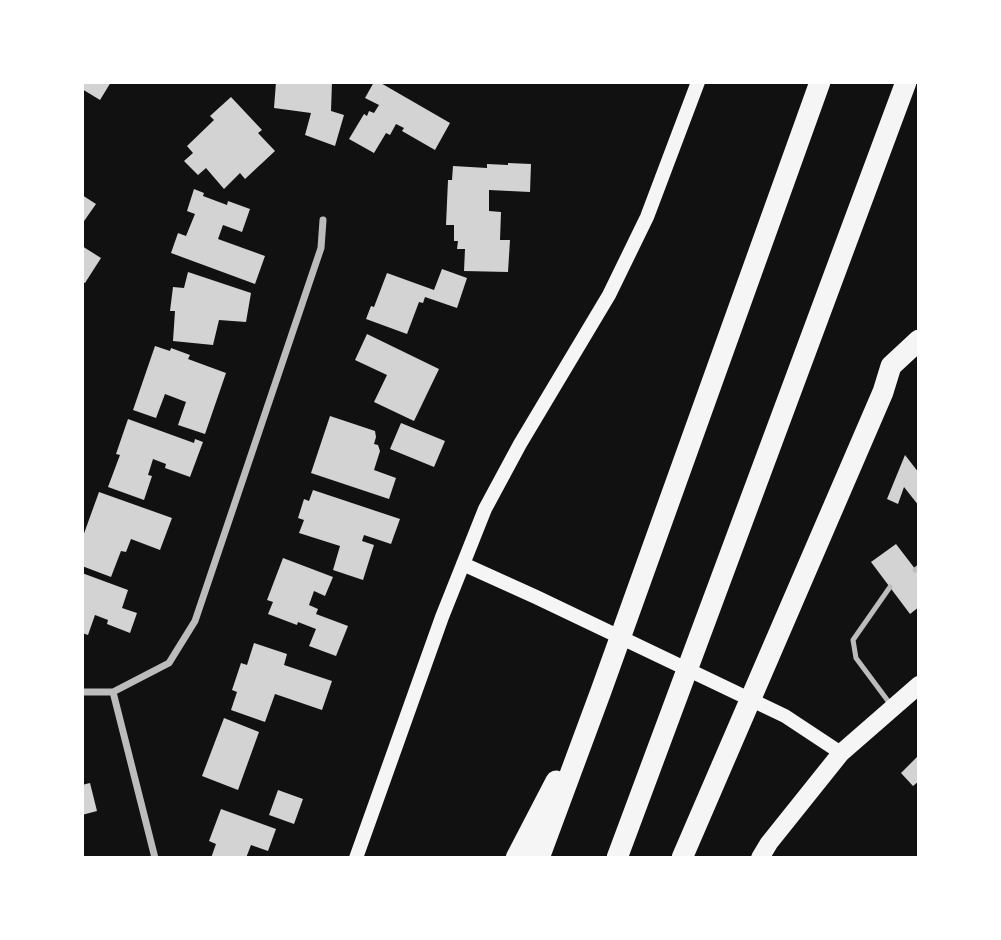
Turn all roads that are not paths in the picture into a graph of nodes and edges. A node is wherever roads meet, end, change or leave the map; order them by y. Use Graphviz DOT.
graph roads {
  1 [pos="698,82"];
  2 [pos="820,82"];
  3 [pos="906,82"];
  4 [pos="323,220"];
  5 [pos="919,340"];
  6 [pos="463,565"];
  7 [pos="890,587"];
  8 [pos="919,685"];
  9 [pos="601,691"];
  10 [pos="82,692"];
  11 [pos="113,692"];
  12 [pos="892,708"];
  13 [pos="841,753"];
  14 [pos="155,858"];
  15 [pos="356,858"];
  16 [pos="516,858"];
  17 [pos="539,858"];
  18 [pos="617,858"];
  19 [pos="682,858"];
  20 [pos="760,858"];
  1 -- 6 [label="main road"];
  2 -- 9 [label="highway"];
  3 -- 18 [label="highway"];
  4 -- 11 [label="street"];
  5 -- 19 [label="highway"];
  6 -- 13 [label="main road"];
  6 -- 15 [label="main road"];
  7 -- 12 [label="lane"];
  8 -- 12 [label="main road"];
  9 -- 16 [label="highway"];
  9 -- 17 [label="highway"];
  10 -- 11 [label="street"];
  11 -- 14 [label="street"];
  12 -- 13 [label="main road"];
  13 -- 20 [label="main road"];
}
